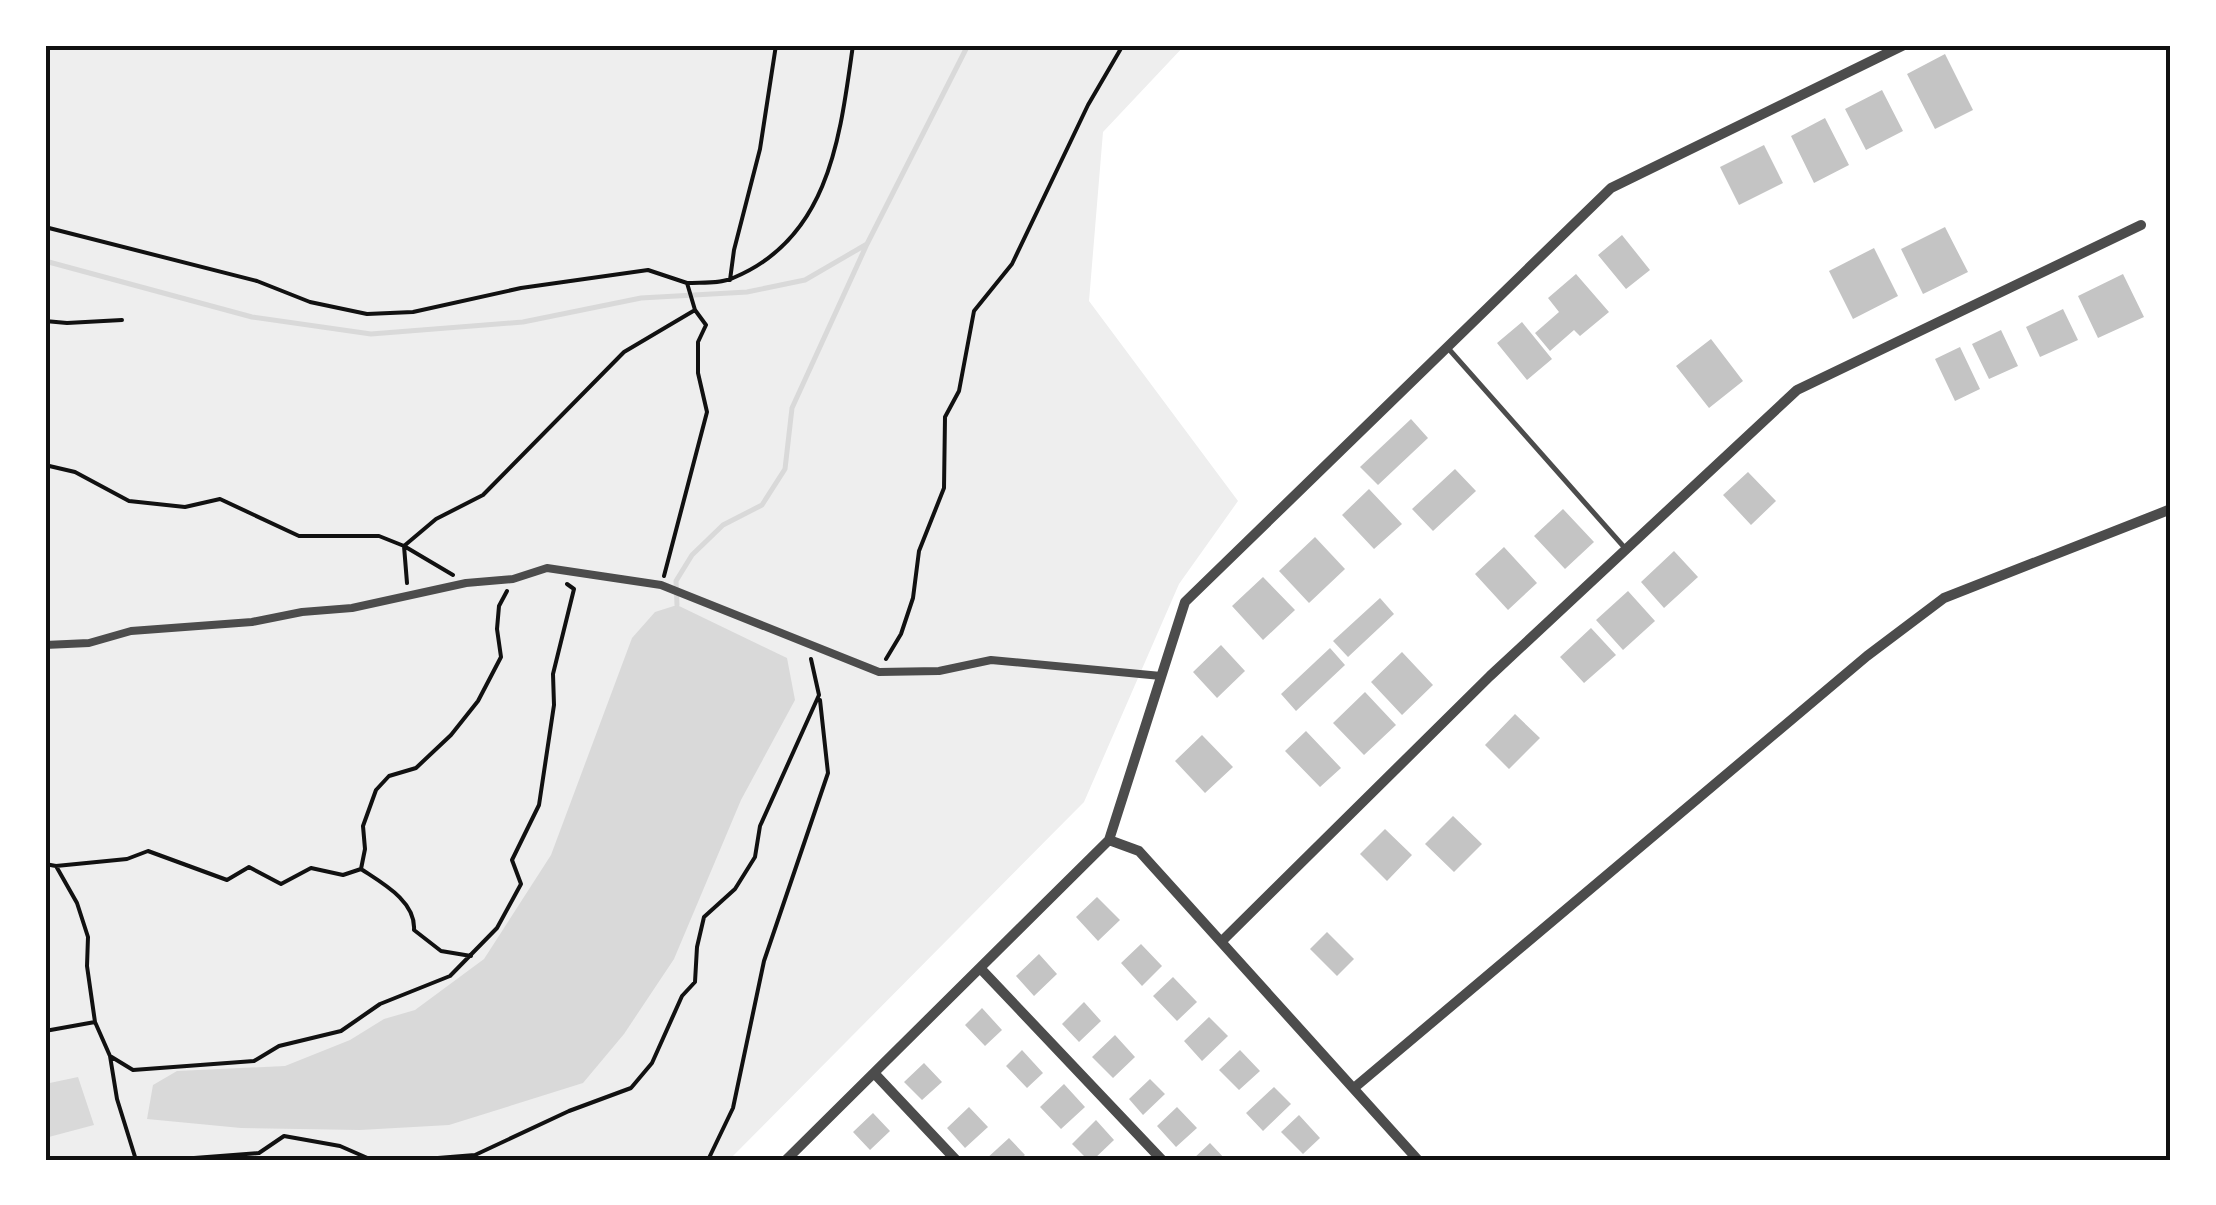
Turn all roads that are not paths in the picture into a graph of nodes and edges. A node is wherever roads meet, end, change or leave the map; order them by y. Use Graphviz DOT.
graph roads {
  1 [pos="1904,45"];
  2 [pos="2141,225"];
  3 [pos="1447,347"];
  4 [pos="2171,509"];
  5 [pos="1626,549"];
  6 [pos="45,645"];
  7 [pos="1162,676"];
  8 [pos="1108,840"];
  9 [pos="1222,940"];
  10 [pos="980,968"];
  11 [pos="874,1073"];
  12 [pos="1354,1088"];
  13 [pos="786,1160"];
  14 [pos="956,1160"];
  15 [pos="1162,1160"];
  16 [pos="1418,1160"];
  1 -- 3 [label="street"];
  2 -- 5 [label="street"];
  3 -- 5 [label="lane"];
  3 -- 7 [label="street"];
  4 -- 12 [label="street"];
  5 -- 9 [label="street"];
  6 -- 7 [label="street"];
  7 -- 8 [label="street"];
  8 -- 9 [label="street"];
  8 -- 10 [label="street"];
  9 -- 12 [label="street"];
  10 -- 11 [label="street"];
  10 -- 15 [label="street"];
  11 -- 13 [label="street"];
  11 -- 14 [label="street"];
  12 -- 16 [label="street"];
}
